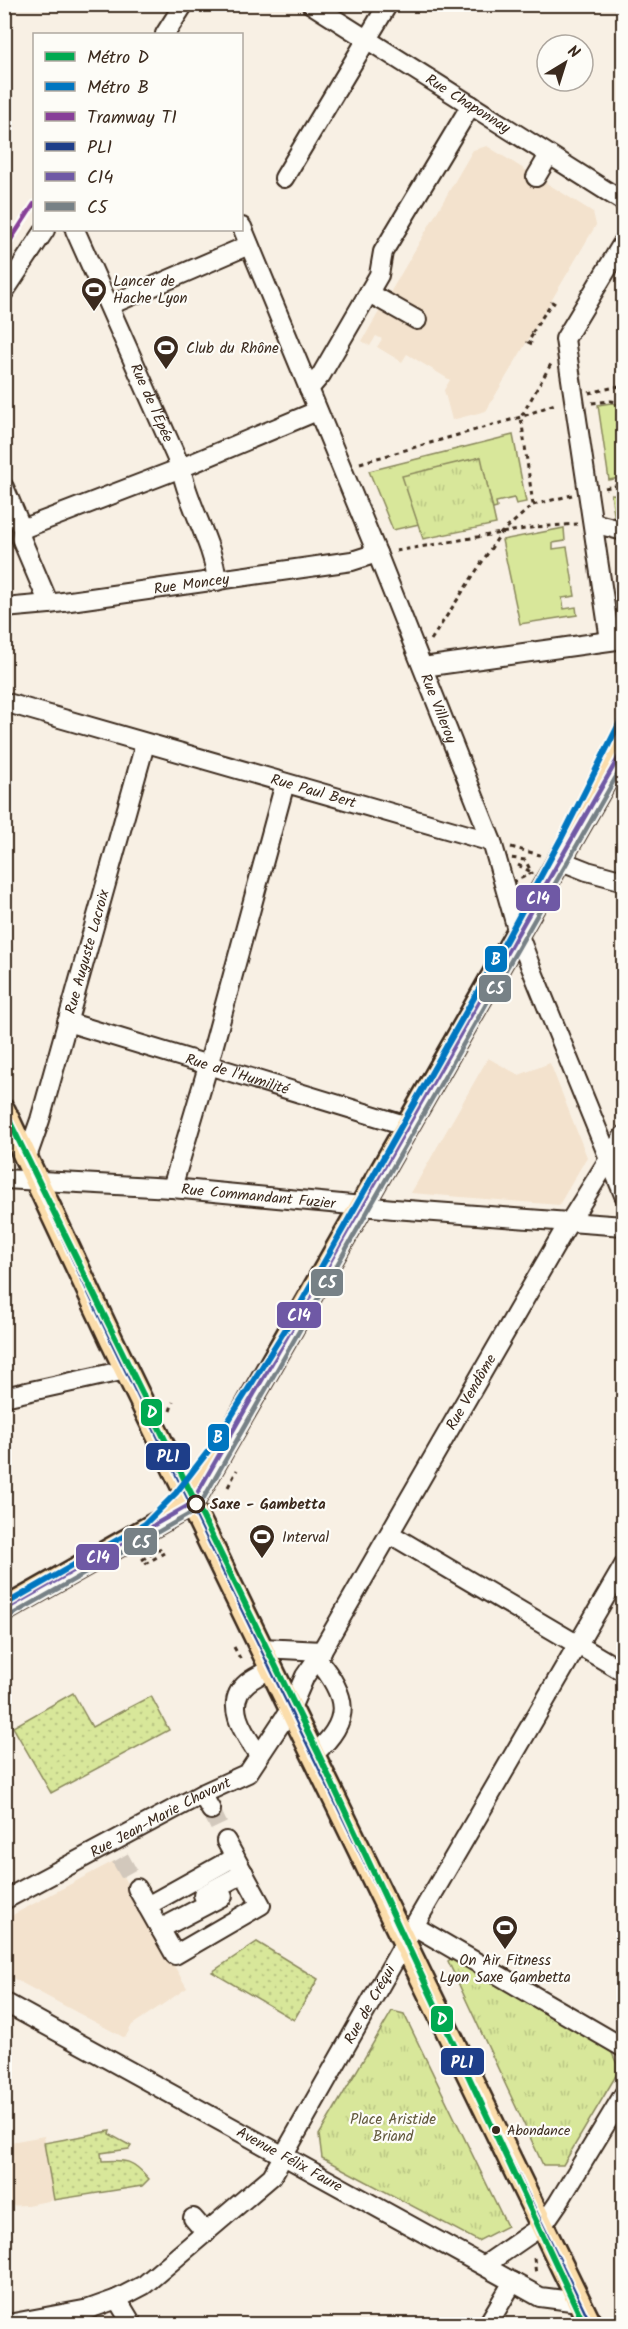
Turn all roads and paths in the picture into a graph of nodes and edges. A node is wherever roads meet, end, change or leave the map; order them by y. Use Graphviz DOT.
graph roads {
  1 [pos="184,4"];
  2 [pos="311,4"];
  3 [pos="388,4"];
  4 [pos="166,33"];
  5 [pos="366,39"];
  6 [pos="471,105"];
  7 [pos="549,155"];
  8 [pos="536,177"];
  9 [pos="284,178"];
  10 [pos="624,202"];
  11 [pos="243,230"];
  12 [pos="44,231"];
  13 [pos="75,231"];
  14 [pos="624,241"];
  15 [pos="249,245"];
  16 [pos="10,268"];
  17 [pos="4,292"];
  18 [pos="369,293"];
  19 [pos="555,304"];
  20 [pos="110,305"];
  21 [pos="417,320"];
  22 [pos="565,339"];
  23 [pos="532,344"];
  24 [pos="624,385"];
  25 [pos="309,389"];
  26 [pos="573,397"];
  27 [pos="624,403"];
  28 [pos="317,411"];
  29 [pos="521,417"];
  30 [pos="181,468"];
  31 [pos="341,468"];
  32 [pos="4,487"];
  33 [pos="589,490"];
  34 [pos="533,505"];
  35 [pos="16,519"];
  36 [pos="593,523"];
  37 [pos="624,531"];
  38 [pos="501,533"];
  39 [pos="377,554"];
  40 [pos="217,581"];
  41 [pos="49,604"];
  42 [pos="4,608"];
  43 [pos="617,640"];
  44 [pos="423,667"];
  45 [pos="4,702"];
  46 [pos="146,744"];
  47 [pos="624,747"];
  48 [pos="285,783"];
  49 [pos="492,842"];
  50 [pos="560,860"];
  51 [pos="624,881"];
  52 [pos="518,933"];
  53 [pos="67,1022"];
  54 [pos="209,1064"];
  55 [pos="4,1112"];
  56 [pos="408,1126"];
  57 [pos="624,1135"];
  58 [pos="27,1157"];
  59 [pos="609,1158"];
  60 [pos="4,1179"];
  61 [pos="38,1180"];
  62 [pos="172,1188"];
  63 [pos="624,1195"];
  64 [pos="363,1206"];
  65 [pos="570,1221"];
  66 [pos="624,1226"];
  67 [pos="126,1370"];
  68 [pos="4,1397"];
  69 [pos="172,1402"];
  70 [pos="170,1411"];
  71 [pos="237,1470"];
  72 [pos="228,1487"];
  73 [pos="191,1504"];
  74 [pos="390,1533"];
  75 [pos="162,1548"];
  76 [pos="164,1553"];
  77 [pos="142,1560"];
  78 [pos="145,1564"];
  79 [pos="624,1565"];
  80 [pos="4,1610"];
  81 [pos="577,1645"];
  82 [pos="234,1647"];
  83 [pos="262,1648"];
  84 [pos="319,1655"];
  85 [pos="241,1659"];
  86 [pos="272,1669"];
  87 [pos="624,1672"];
  88 [pos="291,1708"];
  89 [pos="314,1754"];
  90 [pos="259,1755"];
  91 [pos="202,1794"];
  92 [pos="211,1810"];
  93 [pos="235,1857"];
  94 [pos="137,1888"];
  95 [pos="223,1896"];
  96 [pos="4,1900"];
  97 [pos="186,1904"];
  98 [pos="147,1906"];
  99 [pos="160,1929"];
  100 [pos="409,1935"];
  101 [pos="4,2001"];
  102 [pos="624,2048"];
  103 [pos="624,2094"];
  104 [pos="285,2156"];
  105 [pos="193,2218"];
  106 [pos="543,2225"];
  107 [pos="206,2233"];
  108 [pos="485,2265"];
  109 [pos="513,2282"];
  110 [pos="117,2299"];
  111 [pos="579,2302"];
  112 [pos="9,2325"];
  113 [pos="132,2325"];
  114 [pos="488,2325"];
  115 [pos="590,2325"];
  1 -- 4 [label="street"];
  2 -- 5 [label="street, Rue Chaponnay"];
  3 -- 5 [label="street"];
  5 -- 6 [label="street, Rue Chaponnay"];
  5 -- 9 [label="street"];
  6 -- 7 [label="street, Rue Chaponnay"];
  6 -- 18 [label="street"];
  7 -- 8 [label="street"];
  7 -- 10 [label="street, Rue Chaponnay"];
  11 -- 15 [label="street, Rue Villeroy"];
  12 -- 16 [label="street"];
  13 -- 20 [label="street, Rue de l'Épée"];
  14 -- 22 [label="street"];
  15 -- 20 [label="street"];
  15 -- 25 [label="street, Rue Villeroy"];
  16 -- 17 [label="street"];
  18 -- 21 [label="street"];
  18 -- 25 [label="street"];
  19 -- 23 [label="path"];
  20 -- 30 [label="street, Rue de l'Épée"];
  22 -- 26 [label="street"];
  22 -- 29 [label="path"];
  24 -- 26 [label="path"];
  25 -- 28 [label="street, Rue Villeroy"];
  26 -- 27 [label="path"];
  26 -- 29 [label="path"];
  26 -- 33 [label="street"];
  28 -- 30 [label="street"];
  28 -- 31 [label="street, Rue Villeroy"];
  29 -- 31 [label="path"];
  29 -- 34 [label="path"];
  30 -- 35 [label="street"];
  30 -- 40 [label="street, Rue de l'Épée"];
  31 -- 39 [label="street, Rue Villeroy"];
  32 -- 35 [label="street"];
  33 -- 34 [label="path"];
  33 -- 36 [label="street"];
  34 -- 38 [label="path"];
  35 -- 41 [label="street"];
  36 -- 37 [label="street"];
  36 -- 38 [label="path"];
  36 -- 43 [label="street"];
  38 -- 39 [label="path"];
  38 -- 44 [label="path"];
  39 -- 40 [label="street, Rue Moncey"];
  39 -- 44 [label="street, Rue Villeroy"];
  40 -- 41 [label="street, Rue Moncey"];
  41 -- 42 [label="street, Rue Moncey"];
  43 -- 44 [label="street"];
  44 -- 49 [label="street, Rue Villeroy"];
  45 -- 46 [label="street, Rue Paul Bert"];
  46 -- 48 [label="street, Rue Paul Bert"];
  46 -- 53 [label="street, Rue Auguste Lacroix"];
  47 -- 50 [label="main road"];
  48 -- 49 [label="street, Rue Paul Bert"];
  48 -- 54 [label="street"];
  49 -- 50 [label="path"];
  49 -- 52 [label="street, Rue Villeroy"];
  50 -- 51 [label="street"];
  50 -- 52 [label="main road"];
  52 -- 56 [label="main road"];
  52 -- 59 [label="street, Rue Villeroy"];
  53 -- 54 [label="street, Rue de l'Humilité"];
  53 -- 58 [label="street, Rue Auguste Lacroix"];
  54 -- 56 [label="street, Rue de l'Humilité"];
  54 -- 62 [label="street"];
  55 -- 58 [label="main road"];
  56 -- 64 [label="main road"];
  57 -- 59 [label="street, Rue Vendôme"];
  58 -- 61 [label="main road"];
  59 -- 63 [label="street, Rue Villeroy"];
  59 -- 65 [label="street, Rue Vendôme"];
  60 -- 61 [label="street, Rue Commandant Fuzier"];
  61 -- 62 [label="street, Rue Commandant Fuzier"];
  61 -- 67 [label="main road"];
  62 -- 64 [label="street, Rue Commandant Fuzier"];
  64 -- 65 [label="street, Rue Commandant Fuzier"];
  64 -- 73 [label="main road"];
  65 -- 66 [label="street, Rue Commandant Fuzier"];
  65 -- 74 [label="street, Rue Vendôme"];
  67 -- 68 [label="street"];
  67 -- 73 [label="main road"];
  69 -- 70 [label="path"];
  71 -- 72 [label="path"];
  73 -- 80 [label="main road"];
  73 -- 83 [label="main road"];
  74 -- 81 [label="street"];
  74 -- 84 [label="street, Rue Vendôme"];
  75 -- 77 [label="path"];
  76 -- 78 [label="path"];
  79 -- 81 [label="street, Rue de Créqui"];
  81 -- 87 [label="street"];
  81 -- 100 [label="street, Rue de Créqui"];
  82 -- 85 [label="path"];
  83 -- 84 [label="street"];
  83 -- 86 [label="main road"];
  84 -- 88 [label="street, Rue Vendôme"];
  84 -- 89 [label="street"];
  86 -- 88 [label="main road"];
  86 -- 90 [label="street"];
  88 -- 89 [label="main road"];
  88 -- 90 [label="street, Rue Jean-Marie Chavant"];
  89 -- 100 [label="main road"];
  90 -- 91 [label="street, Rue Jean-Marie Chavant"];
  91 -- 92 [label="street"];
  91 -- 96 [label="street, Rue Jean-Marie Chavant"];
  93 -- 97 [label="street"];
  93 -- 98 [label="street"];
  93 -- 99 [label="street"];
  94 -- 98 [label="street"];
  95 -- 99 [label="street"];
  98 -- 99 [label="street"];
  100 -- 102 [label="street"];
  100 -- 104 [label="street, Rue de Créqui"];
  100 -- 106 [label="main road"];
  101 -- 104 [label="street, Avenue Félix Faure"];
  103 -- 106 [label="street"];
  104 -- 107 [label="street, Rue de Créqui"];
  104 -- 108 [label="street, Avenue Félix Faure"];
  105 -- 107 [label="street"];
  106 -- 108 [label="street"];
  106 -- 111 [label="main road"];
  107 -- 110 [label="street, Rue de Créqui"];
  108 -- 109 [label="street, Avenue Félix Faure"];
  109 -- 111 [label="street, Avenue Félix Faure"];
  109 -- 114 [label="street"];
  110 -- 112 [label="street, Rue de Créqui"];
  110 -- 113 [label="street"];
  111 -- 115 [label="main road"];
}
